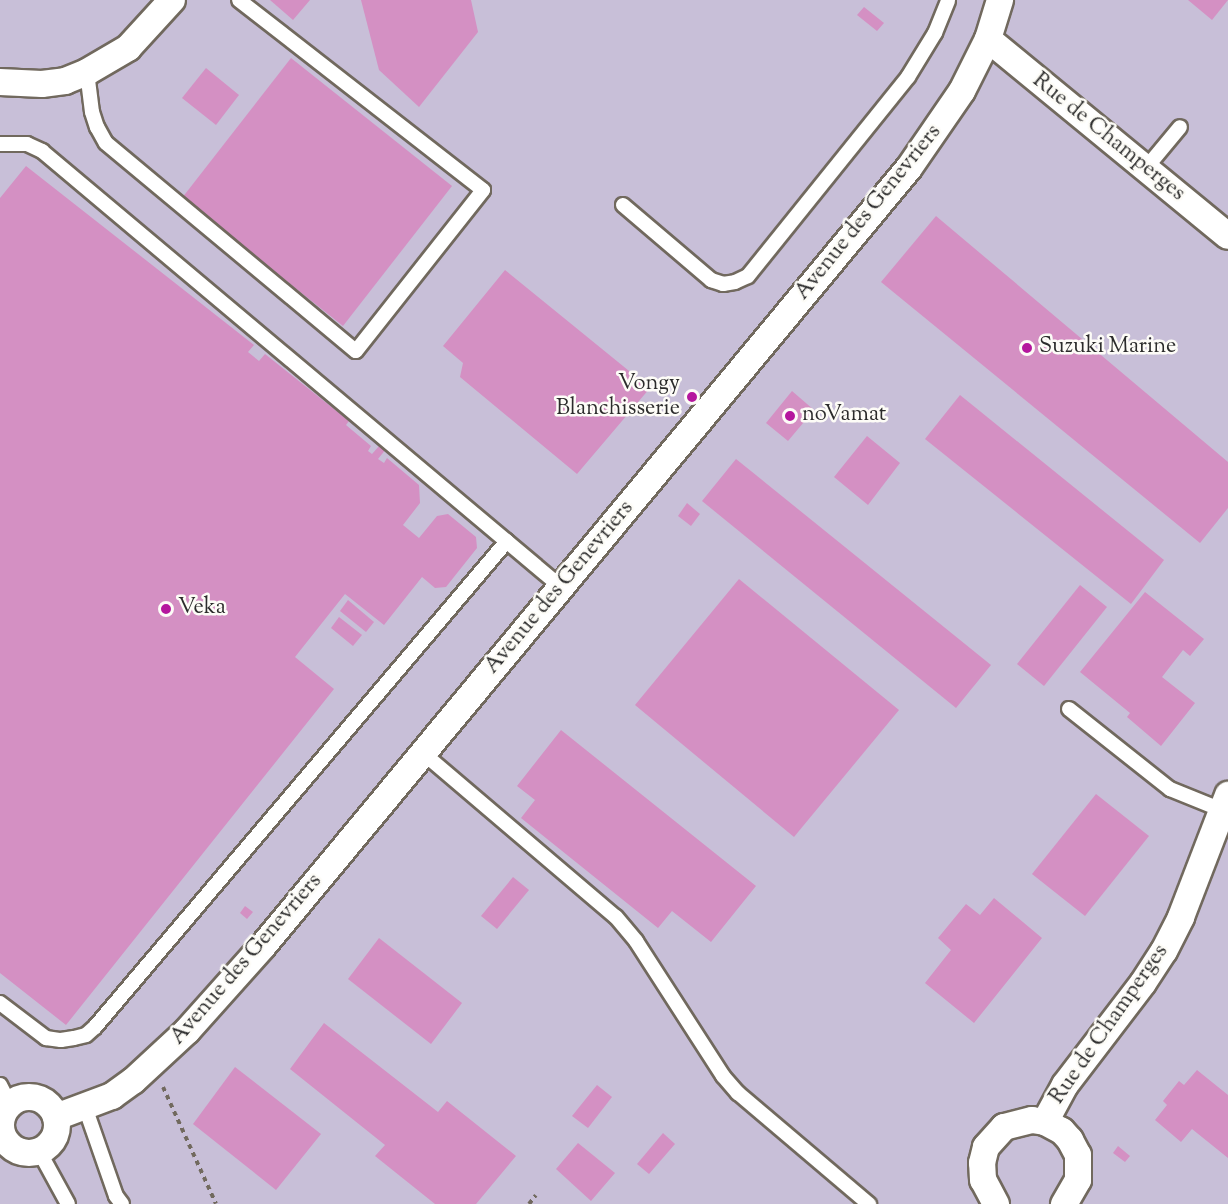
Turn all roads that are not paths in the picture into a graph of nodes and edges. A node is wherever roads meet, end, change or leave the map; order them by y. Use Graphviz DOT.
graph roads {
  1 [pos="172,0"];
  2 [pos="239,0"];
  3 [pos="948,0"];
  4 [pos="1000,0"];
  5 [pos="988,39"];
  6 [pos="87,72"];
  7 [pos="0,82"];
  8 [pos="1180,127"];
  9 [pos="0,144"];
  10 [pos="1146,168"];
  11 [pos="623,205"];
  12 [pos="1228,236"];
  13 [pos="507,541"];
  14 [pos="561,587"];
  15 [pos="1069,709"];
  16 [pos="423,753"];
  17 [pos="1225,802"];
  18 [pos="0,1003"];
  19 [pos="85,1107"];
  20 [pos="2,1111"];
  21 [pos="56,1117"];
  22 [pos="1045,1122"];
  23 [pos="39,1151"];
  24 [pos="991,1202"];
  25 [pos="68,1204"];
  26 [pos="122,1204"];
  27 [pos="869,1204"];
  28 [pos="1064,1204"];
  1 -- 6 [label="street"];
  2 -- 6 [label="lane"];
  3 -- 11 [label="lane"];
  4 -- 5 [label="street, Avenue des Genevriers"];
  5 -- 10 [label="street, Rue de Champerges"];
  5 -- 14 [label="street, Avenue des Genevriers"];
  6 -- 7 [label="street"];
  8 -- 10 [label="lane"];
  9 -- 13 [label="lane"];
  10 -- 12 [label="street, Rue de Champerges"];
  13 -- 14 [label="lane"];
  13 -- 18 [label="lane"];
  14 -- 16 [label="street, Avenue des Genevriers"];
  15 -- 17 [label="lane"];
  16 -- 19 [label="street, Avenue des Genevriers"];
  16 -- 27 [label="lane"];
  17 -- 22 [label="street, Rue de Champerges"];
  19 -- 21 [label="street, Avenue des Genevriers"];
  19 -- 26 [label="lane"];
  20 -- 21 [label="street"];
  20 -- 23 [label="street"];
  21 -- 23 [label="street"];
  22 -- 24 [label="street, Rue de Champerges"];
  22 -- 28 [label="street, Rue de Champerges"];
  23 -- 25 [label="lane"];
}
